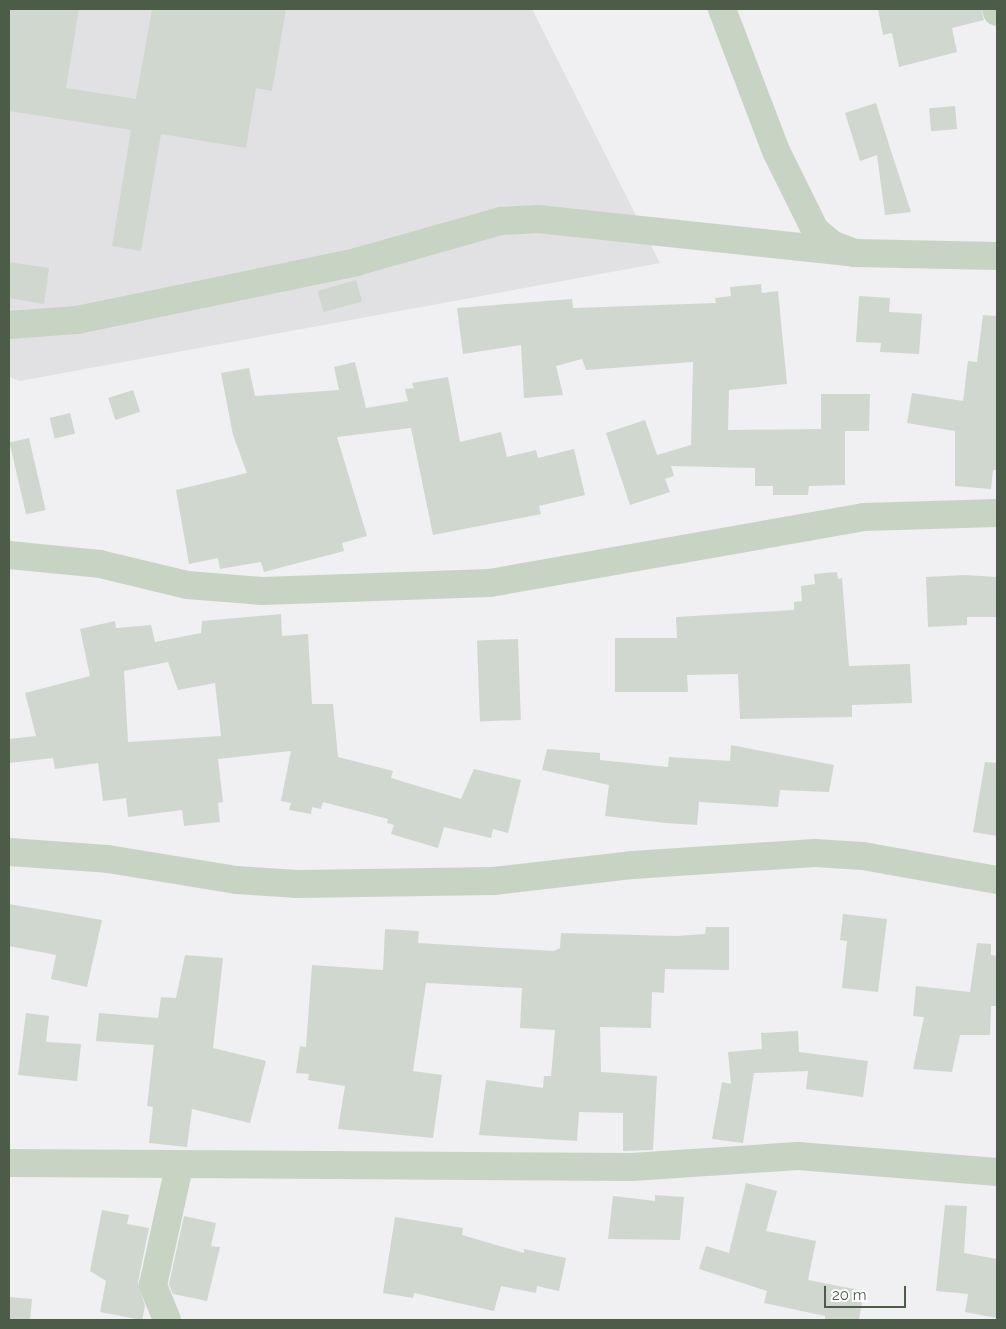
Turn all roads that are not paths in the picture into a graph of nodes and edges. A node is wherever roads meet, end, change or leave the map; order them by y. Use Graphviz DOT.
graph roads {
  1 [pos="722,9"];
  2 [pos="855,253"];
  3 [pos="997,256"];
  4 [pos="9,325"];
  5 [pos="997,513"];
  6 [pos="9,555"];
  7 [pos="9,852"];
  8 [pos="997,880"];
  9 [pos="9,1163"];
  10 [pos="179,1167"];
  11 [pos="997,1172"];
  12 [pos="167,1320"];
  1 -- 2 [label="street"];
  2 -- 3 [label="street"];
  2 -- 4 [label="street"];
  5 -- 6 [label="street"];
  7 -- 8 [label="street"];
  9 -- 10 [label="street"];
  10 -- 11 [label="street"];
  10 -- 12 [label="street"];
}
